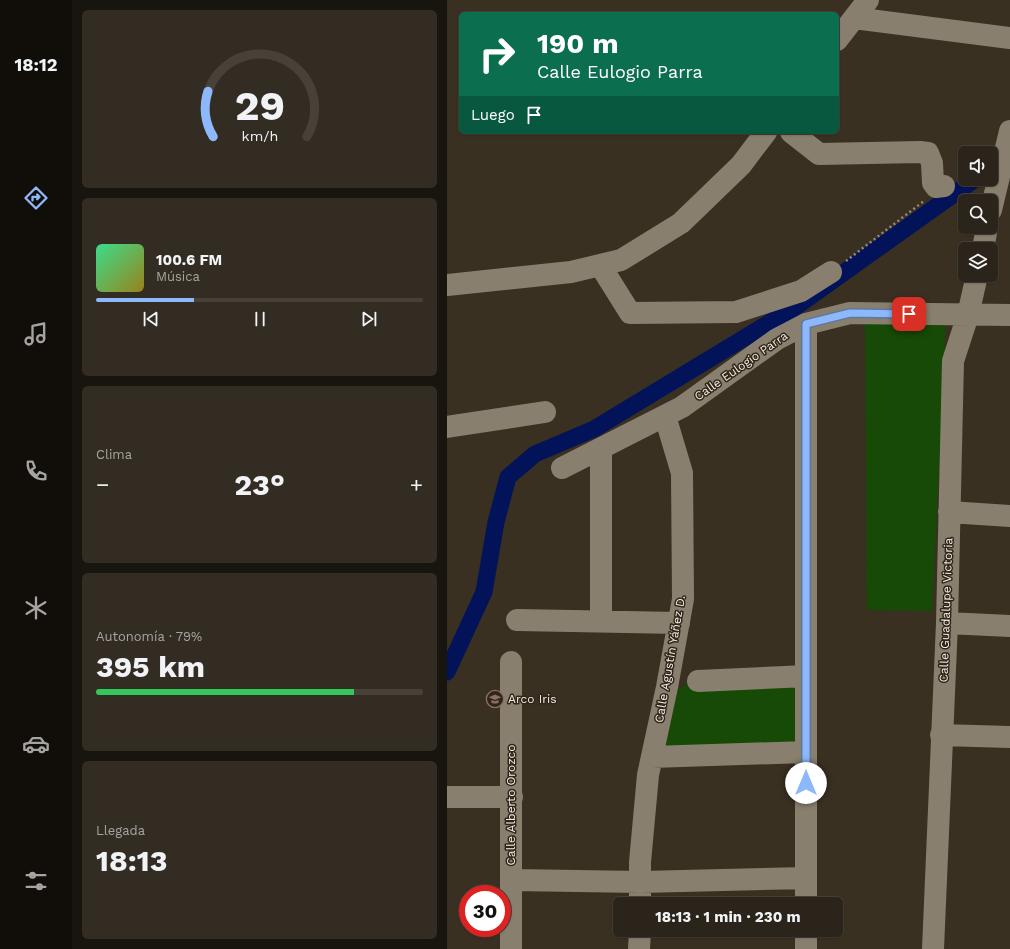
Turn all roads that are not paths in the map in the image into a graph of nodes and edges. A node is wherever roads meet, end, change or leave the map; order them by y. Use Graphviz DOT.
graph roads {
  1 [pos="868,0"];
  2 [pos="854,18"];
  3 [pos="839,37"];
  4 [pos="1010,38"];
  5 [pos="764,134"];
  6 [pos="794,134"];
  7 [pos="1008,139"];
  8 [pos="939,185"];
  9 [pos="995,194"];
  10 [pos="600,265"];
  11 [pos="831,272"];
  12 [pos="975,282"];
  13 [pos="447,285"];
  14 [pos="968,314"];
  15 [pos="1010,315"];
  16 [pos="806,324"];
  17 [pos="545,412"];
  18 [pos="665,416"];
  19 [pos="447,427"];
  20 [pos="601,448"];
  21 [pos="562,468"];
  22 [pos="949,512"];
  23 [pos="1010,516"];
  24 [pos="517,620"];
  25 [pos="601,621"];
  26 [pos="679,623"];
  27 [pos="947,623"];
  28 [pos="1010,626"];
  29 [pos="511,662"];
  30 [pos="806,676"];
  31 [pos="698,681"];
  32 [pos="941,735"];
  33 [pos="1010,737"];
  34 [pos="806,752"];
  35 [pos="652,757"];
  36 [pos="447,797"];
  37 [pos="512,797"];
  38 [pos="806,878"];
  39 [pos="511,880"];
  40 [pos="641,882"];
  41 [pos="640,897"];
  42 [pos="806,897"];
  43 [pos="640,937"];
  44 [pos="806,937"];
  45 [pos="511,949"];
  46 [pos="639,949"];
  47 [pos="806,949"];
  48 [pos="933,949"];
  1 -- 2 [label="street"];
  2 -- 3 [label="street"];
  2 -- 4 [label="street"];
  5 -- 10 [label="street"];
  6 -- 8 [label="street"];
  7 -- 9 [label="street"];
  10 -- 11 [label="street"];
  10 -- 13 [label="street"];
  12 -- 14 [label="street, Calle Guadalupe Victoria"];
  14 -- 15 [label="street, Calle Eulogio Parra"];
  14 -- 16 [label="street, Calle Eulogio Parra"];
  14 -- 22 [label="street, Calle Guadalupe Victoria"];
  16 -- 18 [label="street, Calle Eulogio Parra"];
  16 -- 30 [label="street"];
  17 -- 19 [label="street"];
  18 -- 20 [label="street, Calle Eulogio Parra"];
  18 -- 26 [label="street, Calle Agustín Yáñez D."];
  20 -- 21 [label="street, Calle Eulogio Parra"];
  20 -- 25 [label="street"];
  22 -- 23 [label="street"];
  22 -- 27 [label="street, Calle Guadalupe Victoria"];
  24 -- 25 [label="street"];
  25 -- 26 [label="street"];
  26 -- 35 [label="street, Calle Agustín Yáñez D."];
  27 -- 28 [label="street"];
  27 -- 32 [label="street, Calle Guadalupe Victoria"];
  29 -- 37 [label="street, Calle Alberto Orozco"];
  30 -- 31 [label="street"];
  30 -- 34 [label="street"];
  32 -- 33 [label="street"];
  32 -- 48 [label="street, Calle Guadalupe Victoria"];
  34 -- 35 [label="street"];
  34 -- 38 [label="street"];
  35 -- 40 [label="street, Calle Agustín Yáñez D."];
  36 -- 37 [label="street"];
  37 -- 39 [label="street, Calle Alberto Orozco"];
  38 -- 40 [label="street"];
  38 -- 42 [label="street"];
  39 -- 40 [label="street"];
  39 -- 45 [label="street, Calle Alberto Orozco"];
  40 -- 41 [label="street, Calle Agustín Yáñez D."];
  43 -- 46 [label="street"];
  44 -- 47 [label="street"];
}
